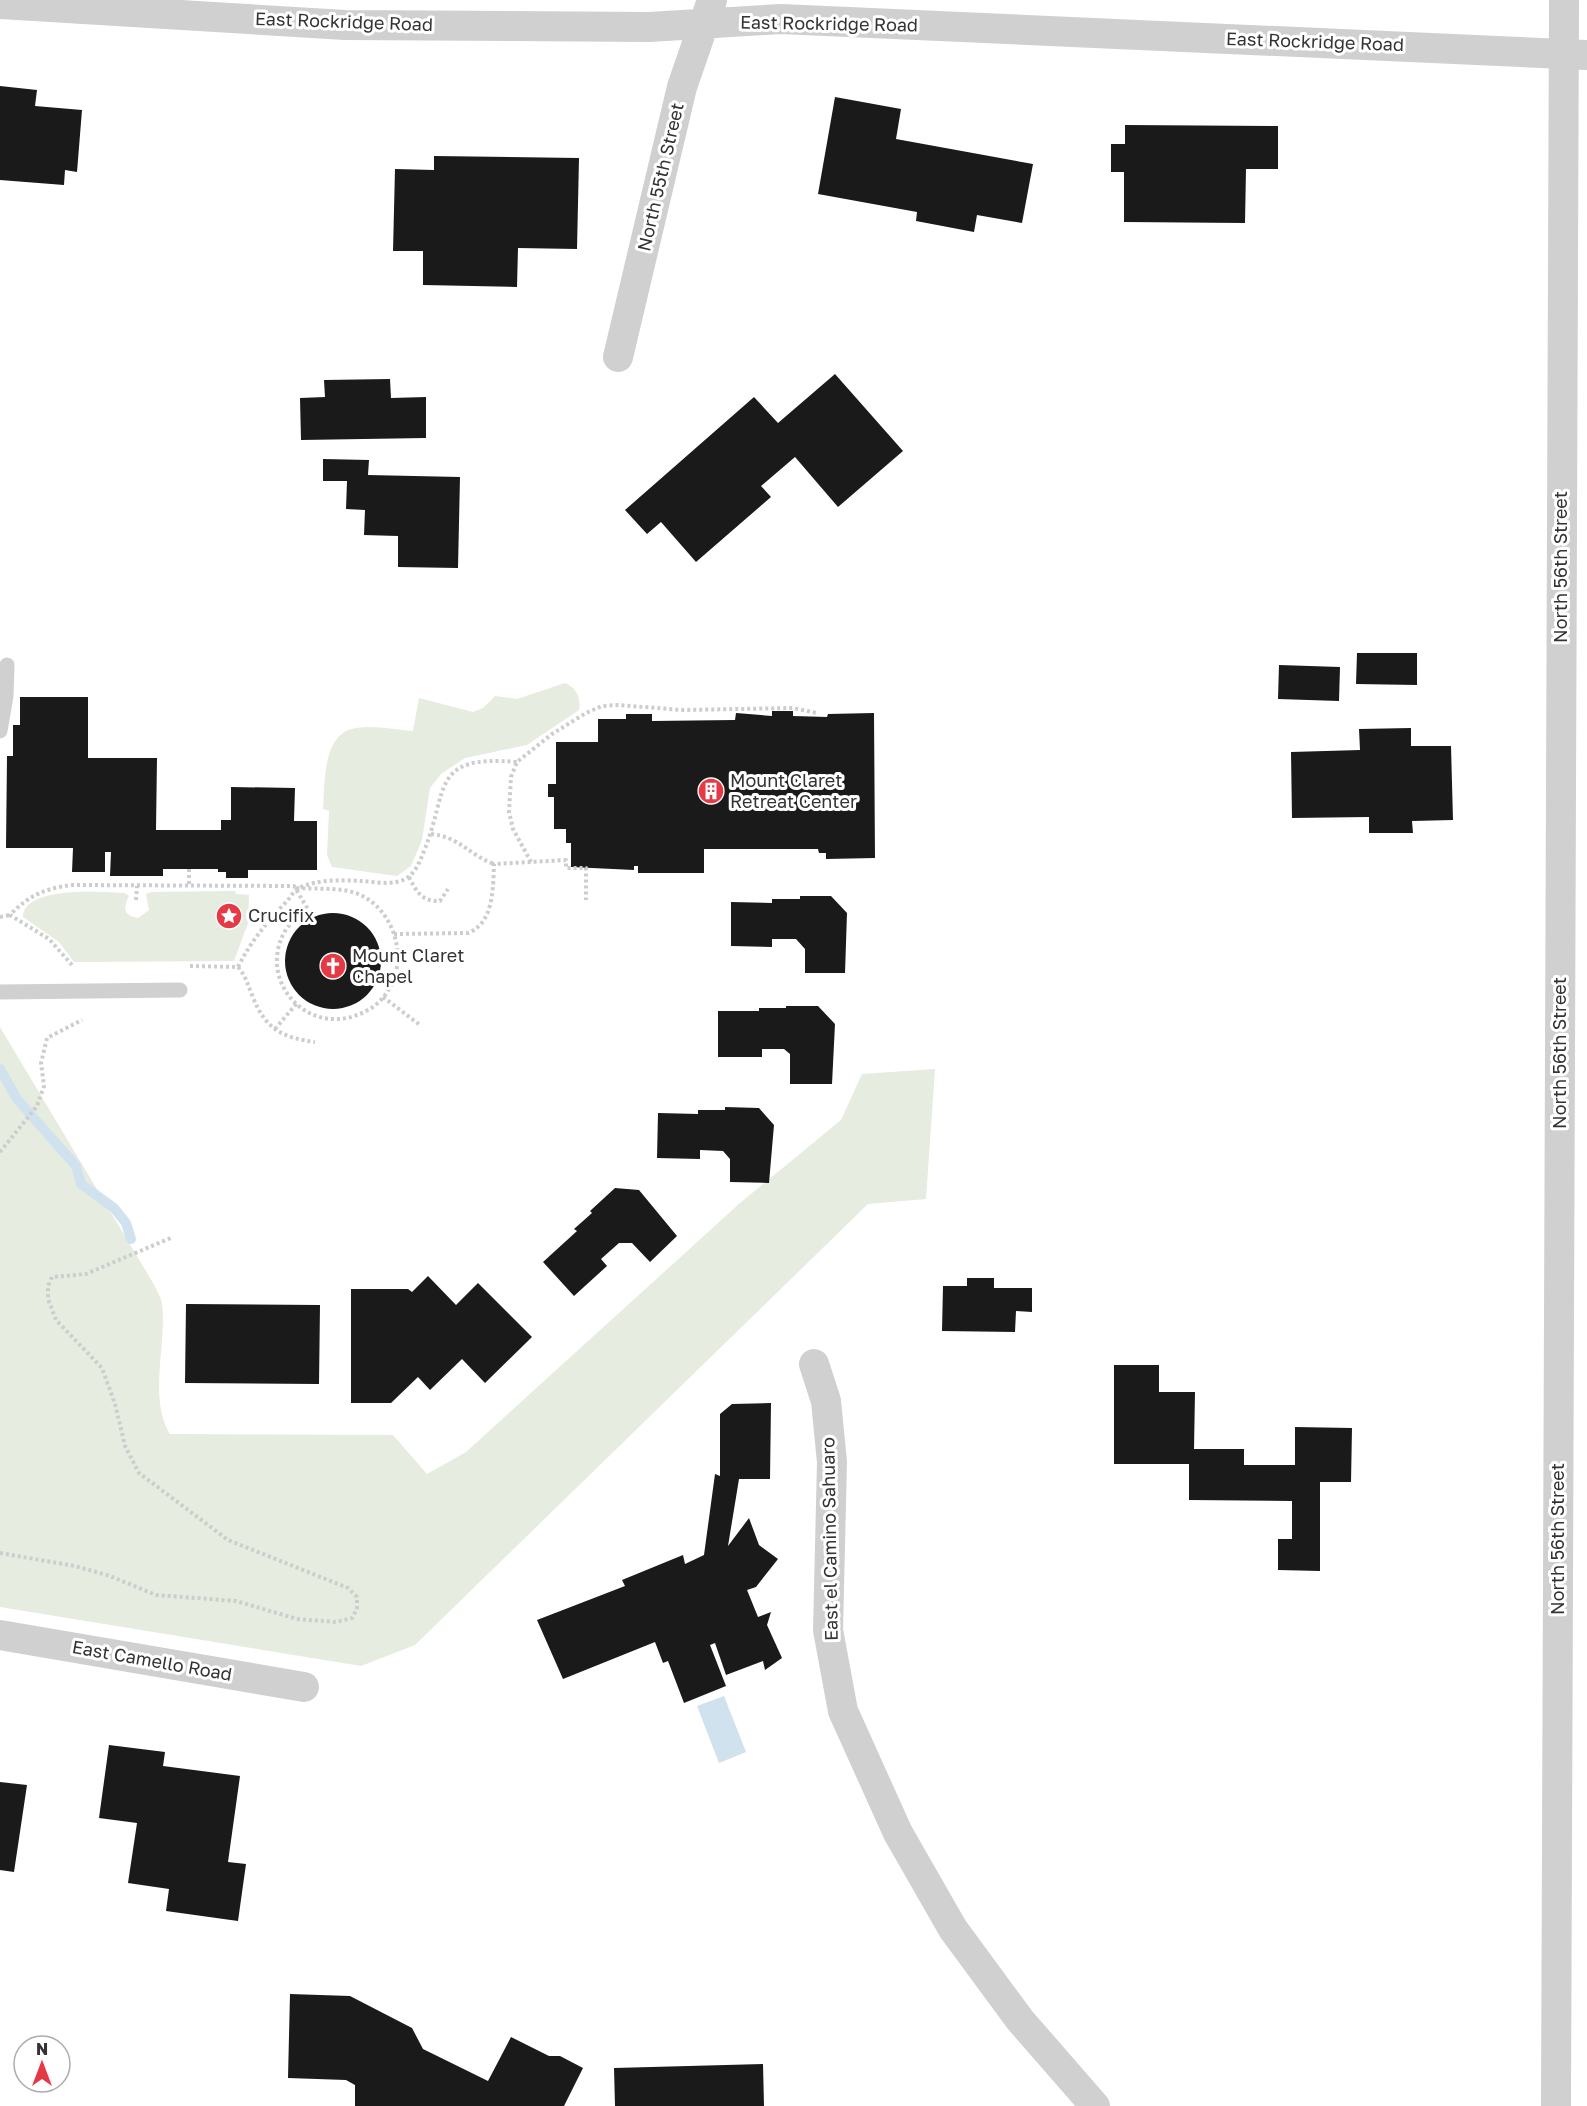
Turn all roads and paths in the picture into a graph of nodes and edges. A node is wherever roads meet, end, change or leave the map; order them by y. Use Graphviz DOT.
graph roads {
  1 [pos="1564,0"];
  2 [pos="0,4"];
  3 [pos="708,12"];
  4 [pos="1575,53"];
  5 [pos="618,357"];
  6 [pos="7,665"];
  7 [pos="817,713"];
  8 [pos="0,731"];
  9 [pos="516,762"];
  10 [pos="431,834"];
  11 [pos="531,862"];
  12 [pos="494,864"];
  13 [pos="189,868"];
  14 [pos="409,877"];
  15 [pos="137,886"];
  16 [pos="189,886"];
  17 [pos="297,888"];
  18 [pos="448,889"];
  19 [pos="136,900"];
  20 [pos="586,900"];
  21 [pos="10,915"];
  22 [pos="0,916"];
  23 [pos="394,934"];
  24 [pos="184,966"];
  25 [pos="79,967"];
  26 [pos="238,967"];
  27 [pos="180,990"];
  28 [pos="0,992"];
  29 [pos="383,997"];
  30 [pos="297,1003"];
  31 [pos="82,1020"];
  32 [pos="420,1025"];
  33 [pos="274,1029"];
  34 [pos="315,1042"];
  35 [pos="0,1152"];
  36 [pos="173,1237"];
  37 [pos="814,1364"];
  38 [pos="0,1553"];
  39 [pos="0,1635"];
  40 [pos="304,1687"];
  41 [pos="1095,2106"];
  42 [pos="1556,2106"];
  1 -- 4 [label="street, North 56th Street"];
  2 -- 3 [label="street, East Rockridge Road"];
  3 -- 4 [label="street, East Rockridge Road"];
  3 -- 5 [label="street, North 55th Street"];
  4 -- 42 [label="street, North 56th Street"];
  6 -- 8 [label="lane"];
  7 -- 9 [label="path"];
  9 -- 10 [label="path"];
  9 -- 11 [label="path"];
  10 -- 12 [label="path"];
  10 -- 14 [label="path"];
  11 -- 12 [label="path"];
  11 -- 20 [label="path"];
  12 -- 23 [label="path"];
  13 -- 16 [label="path"];
  14 -- 17 [label="path"];
  14 -- 18 [label="path"];
  15 -- 16 [label="path"];
  15 -- 19 [label="path"];
  15 -- 21 [label="path"];
  16 -- 17 [label="path"];
  17 -- 23 [label="path"];
  17 -- 26 [label="path"];
  17 -- 30 [label="path"];
  21 -- 22 [label="path"];
  21 -- 25 [label="path"];
  23 -- 29 [label="path"];
  24 -- 26 [label="path"];
  26 -- 33 [label="path"];
  27 -- 28 [label="lane"];
  29 -- 30 [label="path"];
  29 -- 32 [label="path"];
  30 -- 33 [label="path"];
  31 -- 35 [label="path"];
  33 -- 34 [label="path"];
  36 -- 38 [label="path"];
  37 -- 41 [label="street, East el Camino Sahuaro"];
  39 -- 40 [label="street, East Camello Road"];
}
